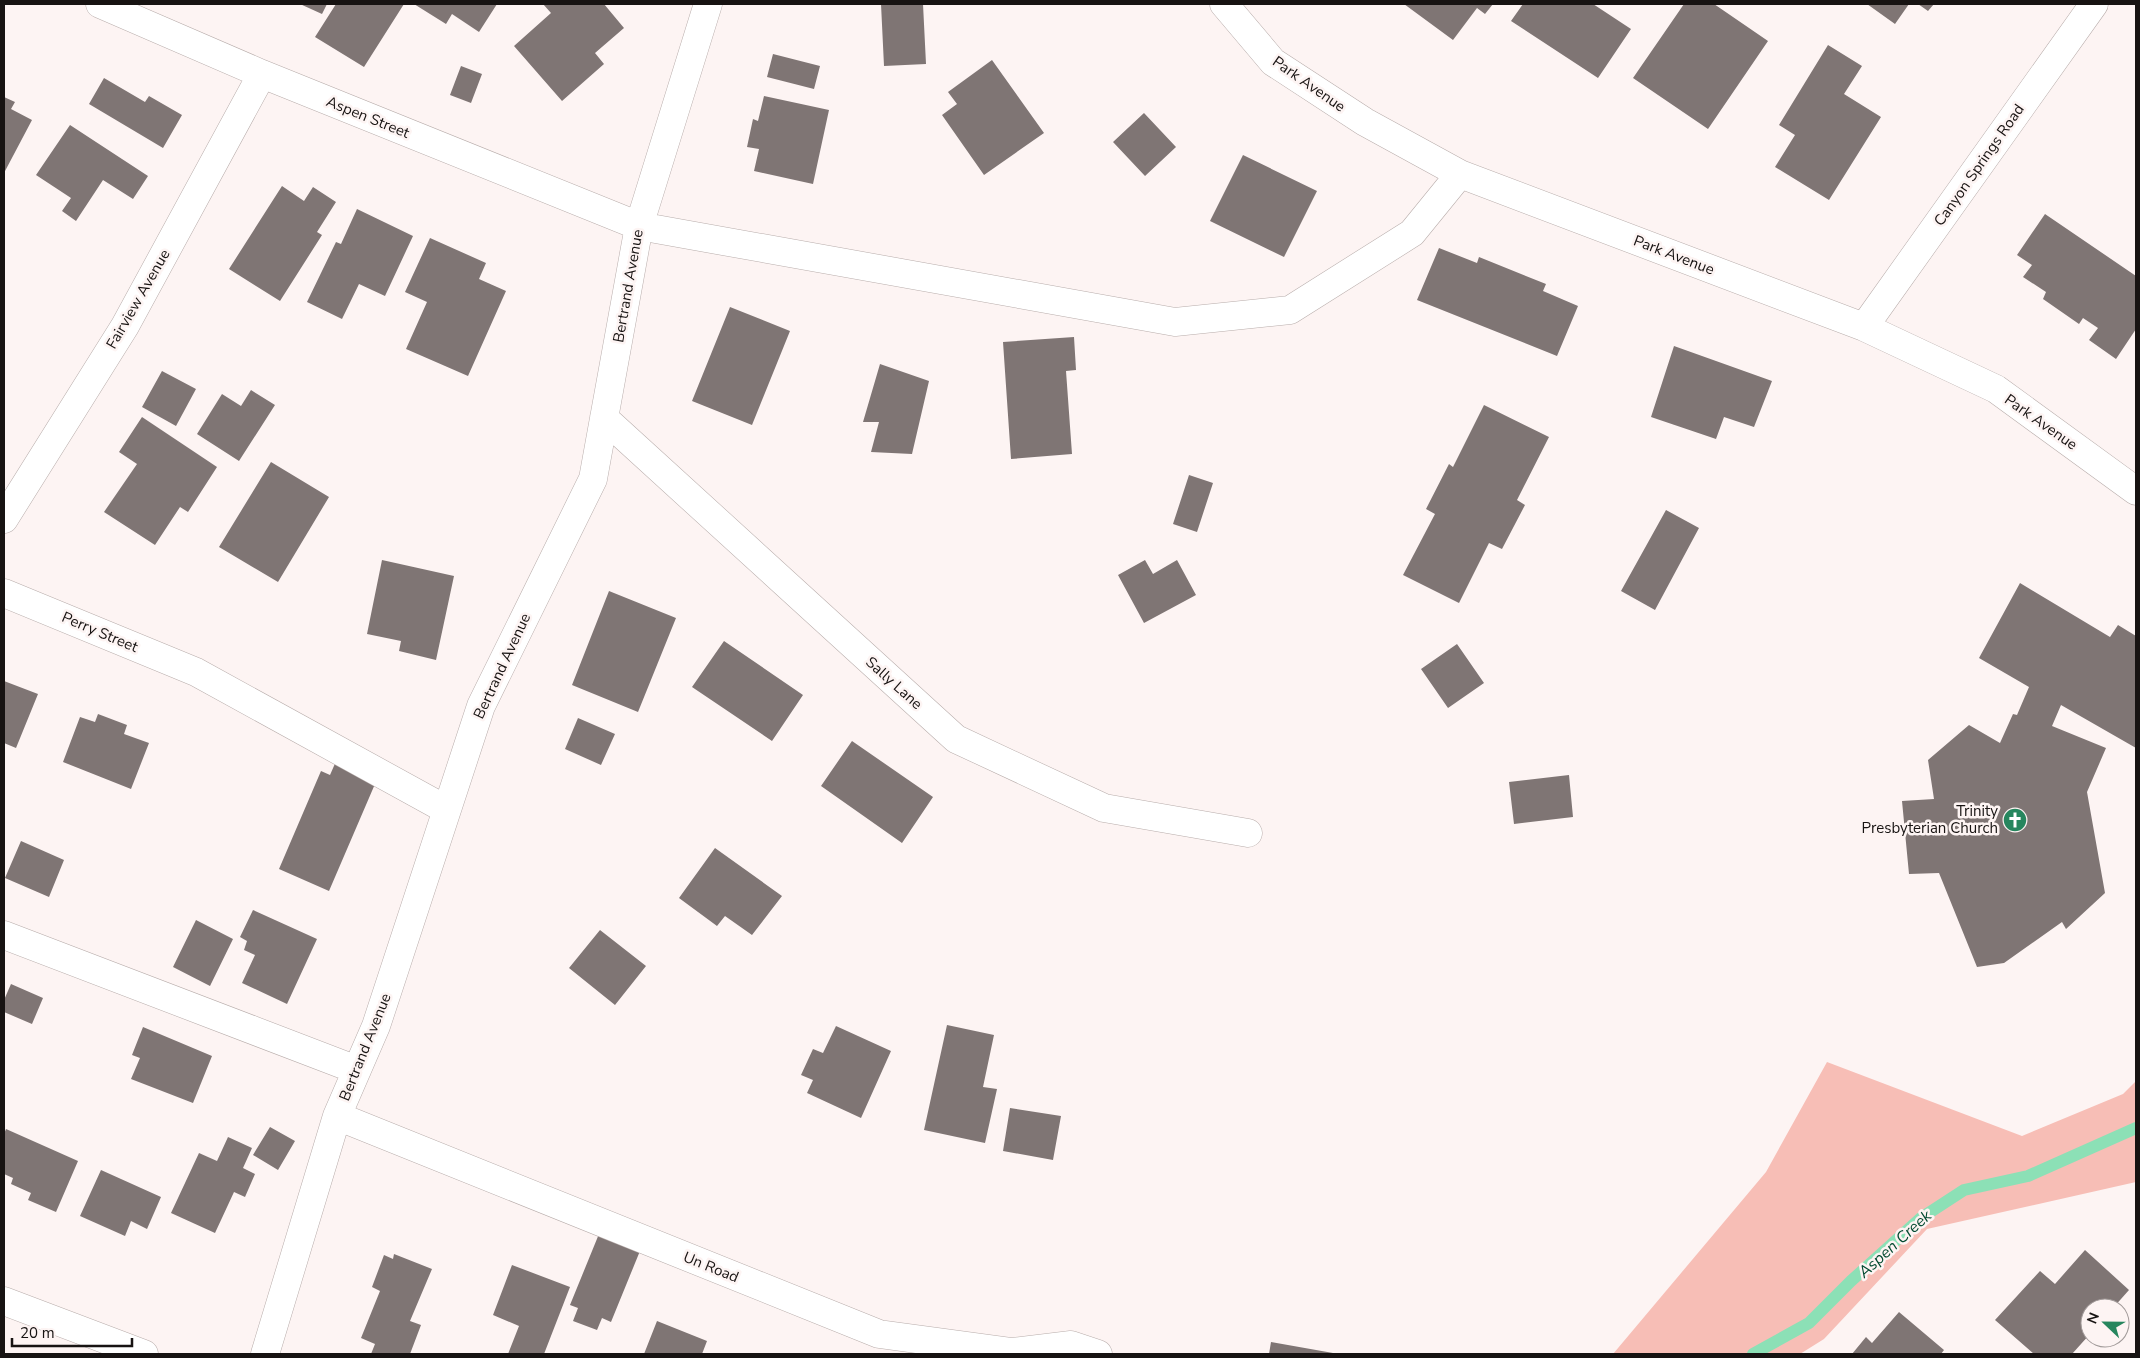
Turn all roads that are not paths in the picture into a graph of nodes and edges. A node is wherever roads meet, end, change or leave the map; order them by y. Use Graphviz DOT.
graph roads {
  1 [pos="100,4"];
  2 [pos="708,4"];
  3 [pos="1224,4"];
  4 [pos="2094,4"];
  5 [pos="262,74"];
  6 [pos="1460,174"];
  7 [pos="638,226"];
  8 [pos="1864,327"];
  9 [pos="604,418"];
  10 [pos="2136,491"];
  11 [pos="4,519"];
  12 [pos="4,592"];
  13 [pos="447,810"];
  14 [pos="1248,833"];
  15 [pos="4,935"];
  16 [pos="357,1070"];
  17 [pos="337,1116"];
  18 [pos="4,1301"];
  19 [pos="144,1354"];
  20 [pos="265,1354"];
  21 [pos="1098,1354"];
  1 -- 5 [label="street, Aspen Street"];
  2 -- 7 [label="street, Bertrand Avenue"];
  3 -- 6 [label="street, Park Avenue"];
  4 -- 8 [label="street, Canyon Springs Road"];
  5 -- 7 [label="street, Aspen Street"];
  5 -- 11 [label="street, Fairview Avenue"];
  6 -- 7 [label="street, Aspen Street"];
  6 -- 8 [label="street, Park Avenue"];
  7 -- 9 [label="street, Bertrand Avenue"];
  8 -- 10 [label="street, Park Avenue"];
  9 -- 13 [label="street, Bertrand Avenue"];
  9 -- 14 [label="street, Sally Lane"];
  12 -- 13 [label="street, Perry Street"];
  13 -- 16 [label="street, Bertrand Avenue"];
  15 -- 16 [label="street"];
  16 -- 17 [label="street, Bertrand Avenue"];
  17 -- 20 [label="street, Bertrand Avenue"];
  17 -- 21 [label="street, Un Road"];
  18 -- 19 [label="street"];
}
